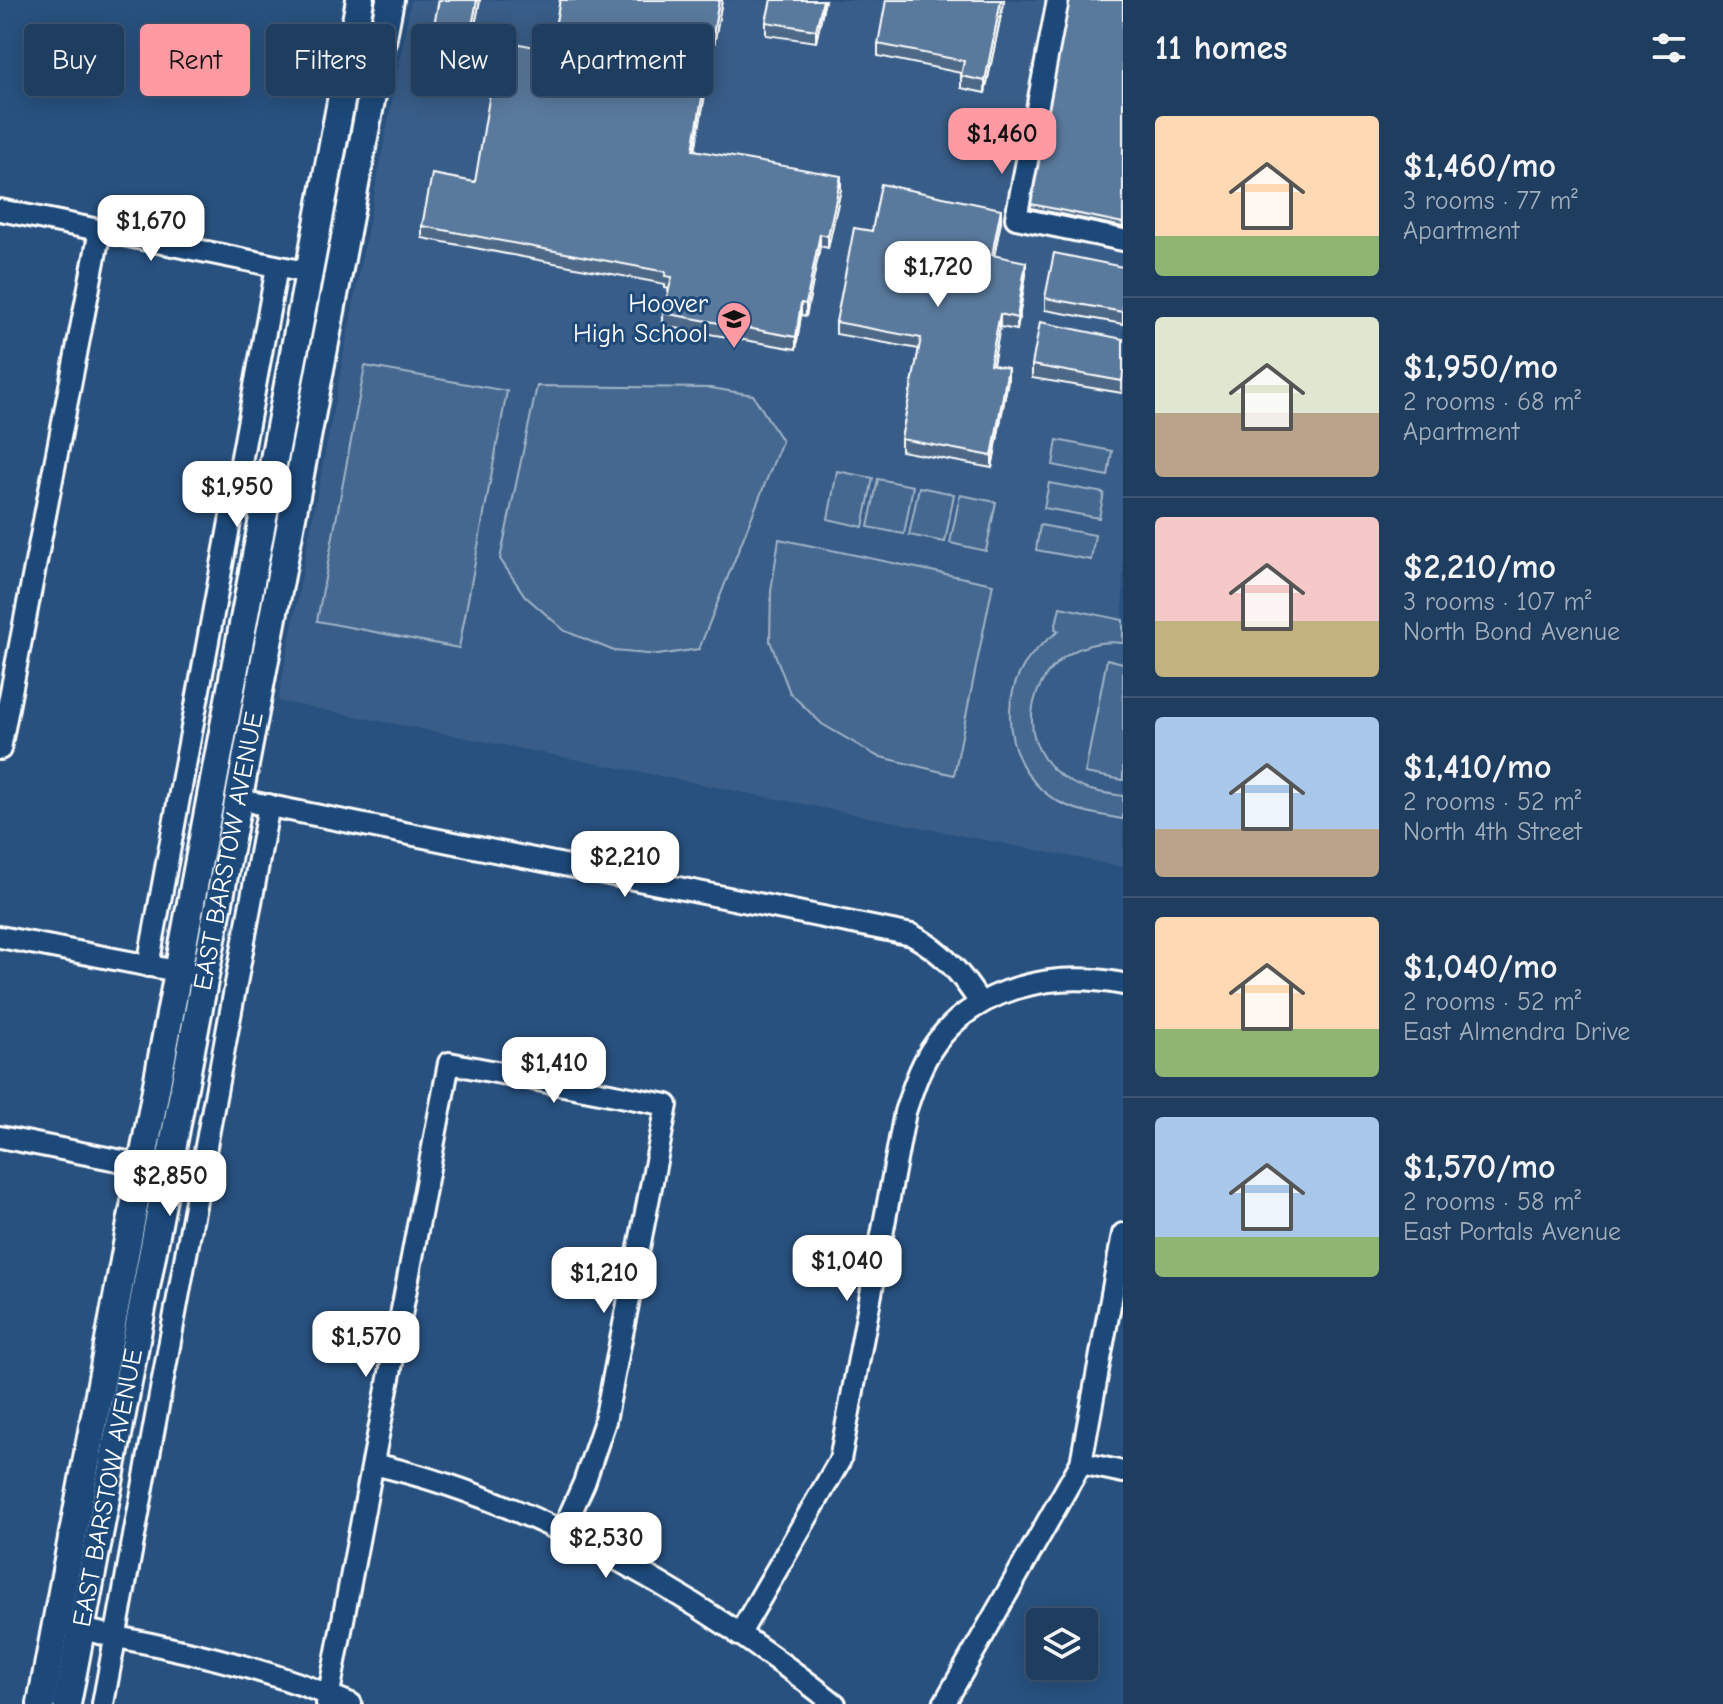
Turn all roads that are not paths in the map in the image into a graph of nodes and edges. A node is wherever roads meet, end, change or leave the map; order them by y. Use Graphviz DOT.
graph roads {
  1 [pos="360,0"];
  2 [pos="390,0"];
  3 [pos="1058,0"];
  4 [pos="0,210"];
  5 [pos="100,230"];
  6 [pos="1123,240"];
  7 [pos="277,267"];
  8 [pos="310,273"];
  9 [pos="0,749"];
  10 [pos="213,794"];
  11 [pos="240,800"];
  12 [pos="269,805"];
  13 [pos="0,937"];
  14 [pos="148,966"];
  15 [pos="178,971"];
  16 [pos="205,977"];
  17 [pos="1123,984"];
  18 [pos="980,1003"];
  19 [pos="0,1137"];
  20 [pos="142,1165"];
  21 [pos="169,1170"];
  22 [pos="1123,1234"];
  23 [pos="1081,1463"];
  24 [pos="373,1464"];
  25 [pos="1123,1472"];
  26 [pos="562,1532"];
  27 [pos="69,1625"];
  28 [pos="739,1635"];
  29 [pos="116,1638"];
  30 [pos="328,1699"];
  31 [pos="41,1704"];
  32 [pos="67,1704"];
  33 [pos="103,1704"];
  34 [pos="351,1704"];
  35 [pos="835,1704"];
  36 [pos="944,1704"];
  1 -- 8 [label="main road, EAST BARSTOW AVENUE"];
  2 -- 11 [label="main road, EAST BARSTOW AVENUE"];
  3 -- 6 [label="street"];
  4 -- 5 [label="street"];
  5 -- 7 [label="street"];
  5 -- 9 [label="street"];
  7 -- 8 [label="street"];
  7 -- 14 [label="street"];
  8 -- 10 [label="main road, EAST BARSTOW AVENUE"];
  10 -- 11 [label="street"];
  10 -- 15 [label="main road, EAST BARSTOW AVENUE"];
  11 -- 12 [label="street"];
  11 -- 16 [label="main road, EAST BARSTOW AVENUE"];
  12 -- 18 [label="street"];
  12 -- 29 [label="street"];
  13 -- 14 [label="street"];
  14 -- 15 [label="street"];
  15 -- 16 [label="street"];
  15 -- 20 [label="main road, EAST BARSTOW AVENUE"];
  16 -- 21 [label="main road, EAST BARSTOW AVENUE"];
  17 -- 18 [label="street"];
  18 -- 28 [label="street"];
  19 -- 20 [label="street"];
  20 -- 21 [label="street"];
  20 -- 27 [label="main road, EAST BARSTOW AVENUE"];
  21 -- 27 [label="main road, EAST BARSTOW AVENUE"];
  22 -- 23 [label="street"];
  23 -- 25 [label="street"];
  23 -- 36 [label="street"];
  24 -- 26 [label="street"];
  24 -- 26 [label="street"];
  24 -- 30 [label="street"];
  26 -- 28 [label="street"];
  27 -- 29 [label="street"];
  27 -- 31 [label="main road, EAST BARSTOW AVENUE"];
  27 -- 32 [label="main road, EAST BARSTOW AVENUE"];
  28 -- 35 [label="street"];
  29 -- 30 [label="street"];
  29 -- 33 [label="street"];
  30 -- 34 [label="street"];
}
